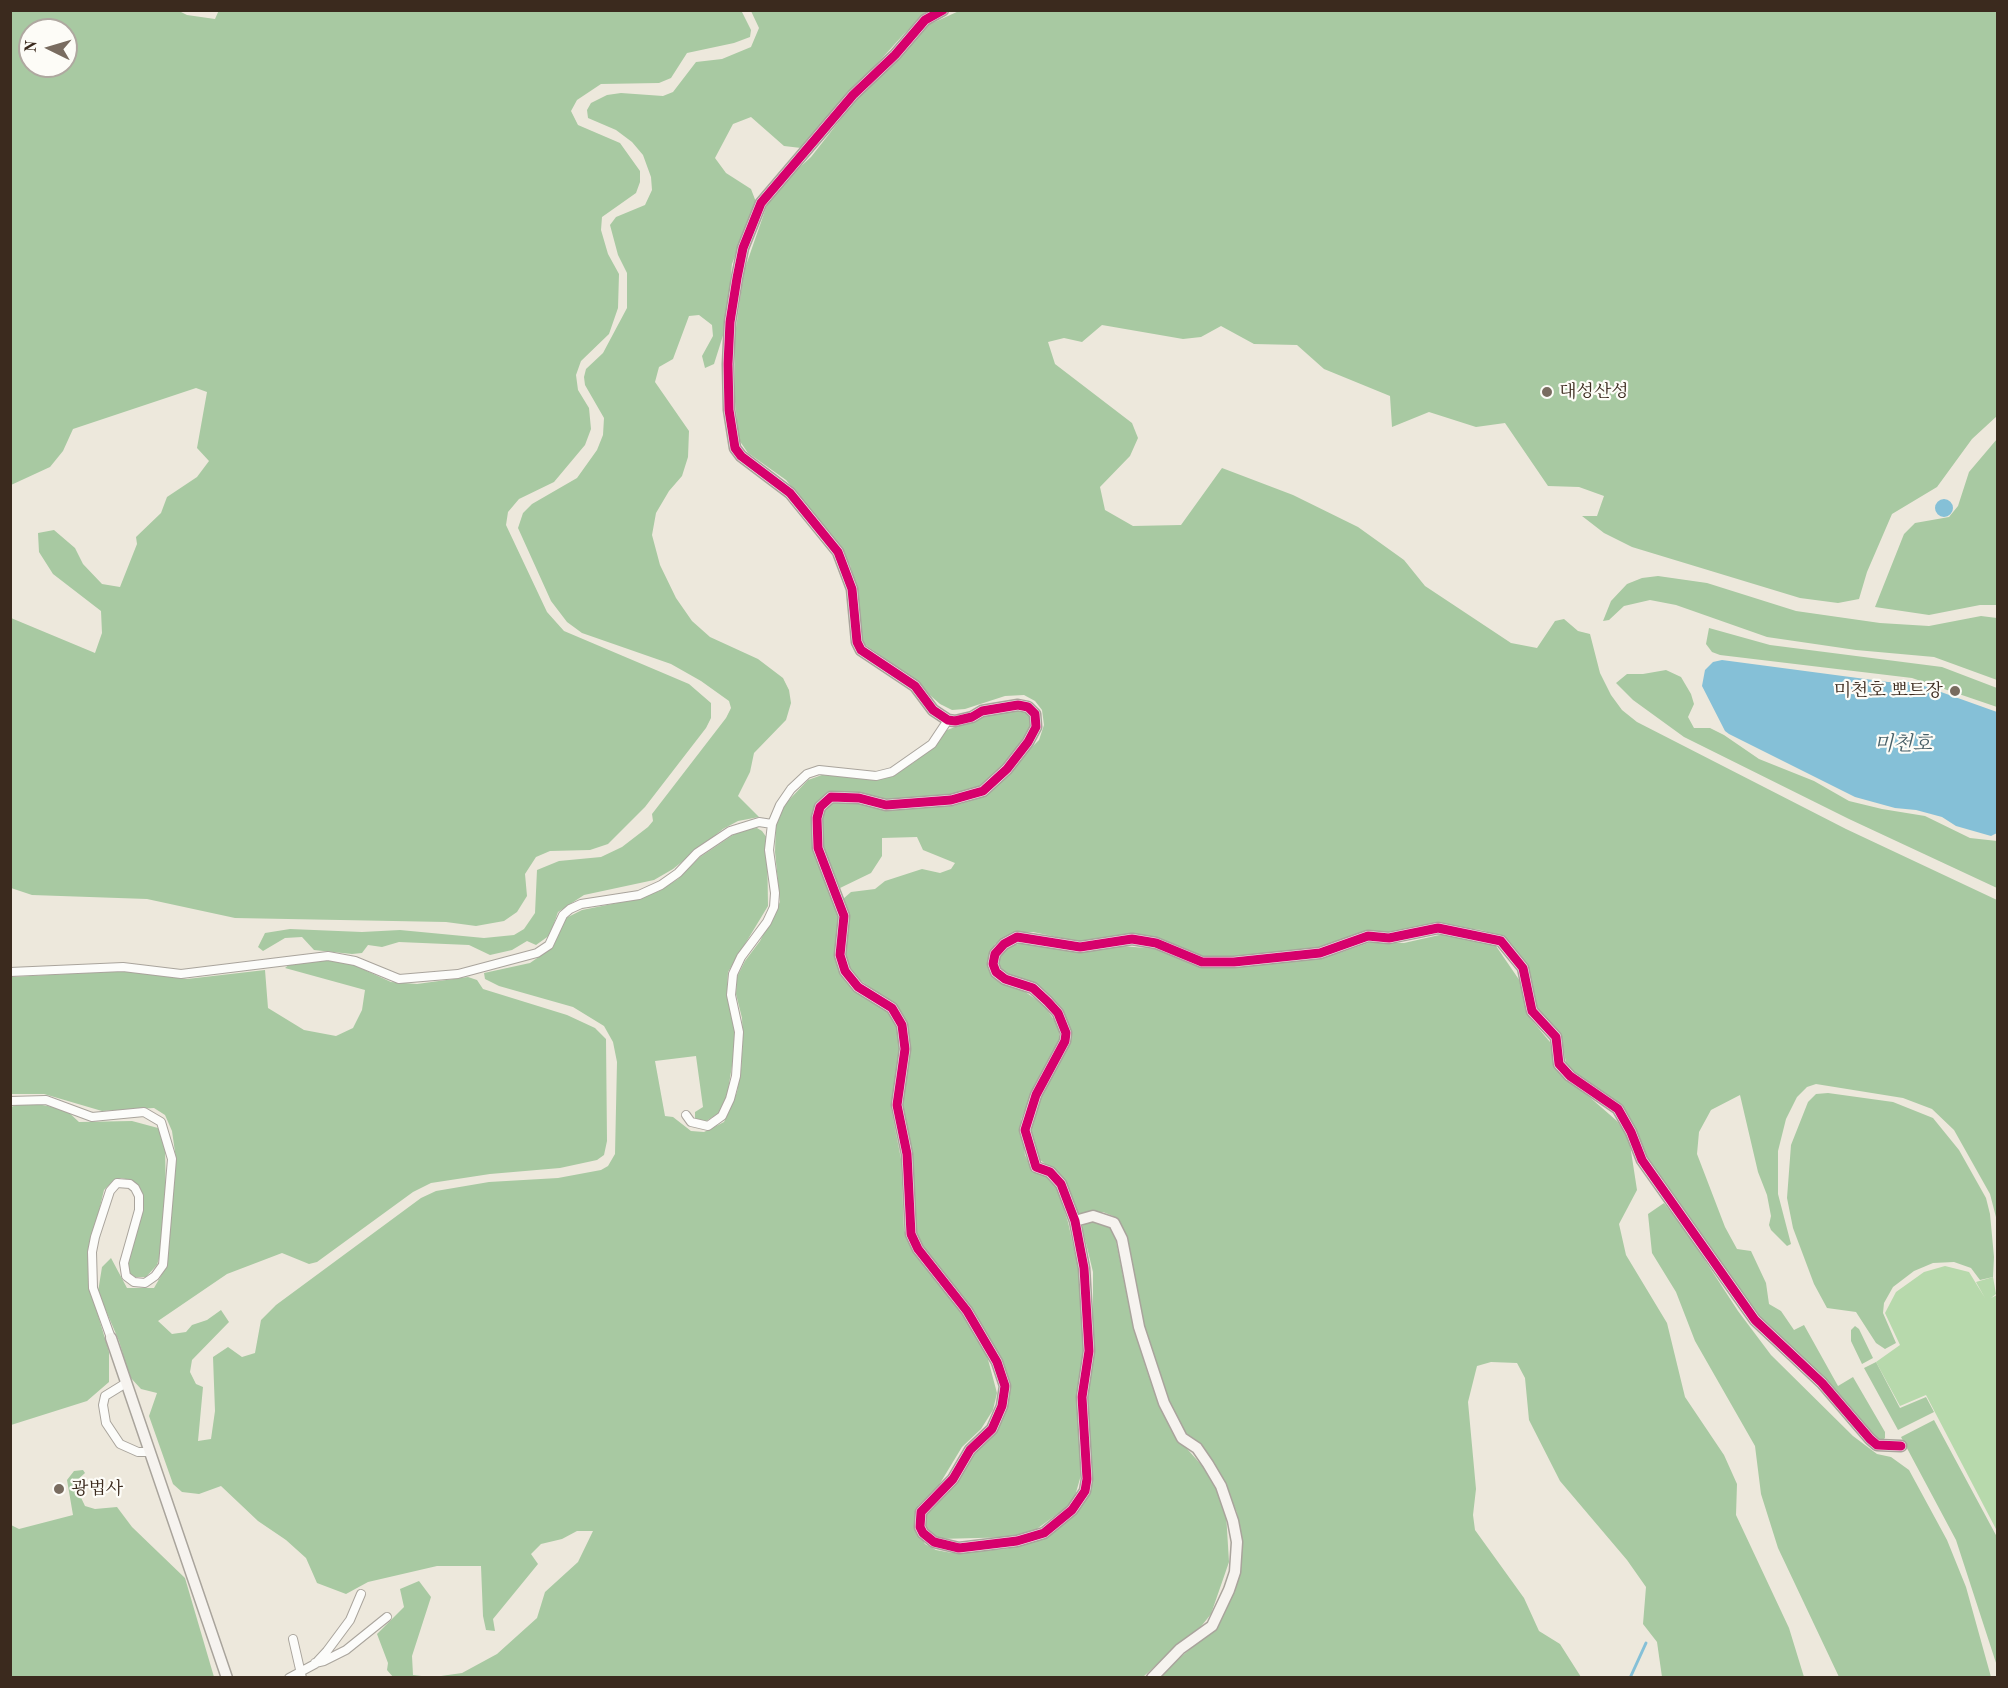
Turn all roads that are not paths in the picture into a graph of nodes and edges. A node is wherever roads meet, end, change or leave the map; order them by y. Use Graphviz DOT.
graph roads {
  1 [pos="943,10"];
  2 [pos="948,720"];
  3 [pos="772,824"];
  4 [pos="10,972"];
  5 [pos="10,1101"];
  6 [pos="686,1114"];
  7 [pos="1075,1221"];
  8 [pos="111,1338"];
  9 [pos="126,1383"];
  10 [pos="1901,1446"];
  11 [pos="149,1452"];
  12 [pos="361,1594"];
  13 [pos="387,1617"];
  14 [pos="293,1639"];
  15 [pos="315,1663"];
  16 [pos="302,1675"];
  17 [pos="227,1677"];
  18 [pos="289,1677"];
  19 [pos="1152,1677"];
  1 -- 2 [label="street"];
  2 -- 3 [label="street"];
  2 -- 7 [label="street"];
  3 -- 4 [label="street"];
  3 -- 6 [label="street"];
  5 -- 8 [label="street"];
  7 -- 10 [label="street"];
  7 -- 19 [label="street"];
  8 -- 9 [label="street"];
  9 -- 11 [label="street"];
  9 -- 11 [label="street"];
  11 -- 17 [label="street"];
  12 -- 15 [label="street"];
  13 -- 15 [label="street"];
  14 -- 16 [label="street"];
  15 -- 16 [label="street"];
  16 -- 18 [label="street"];
}
